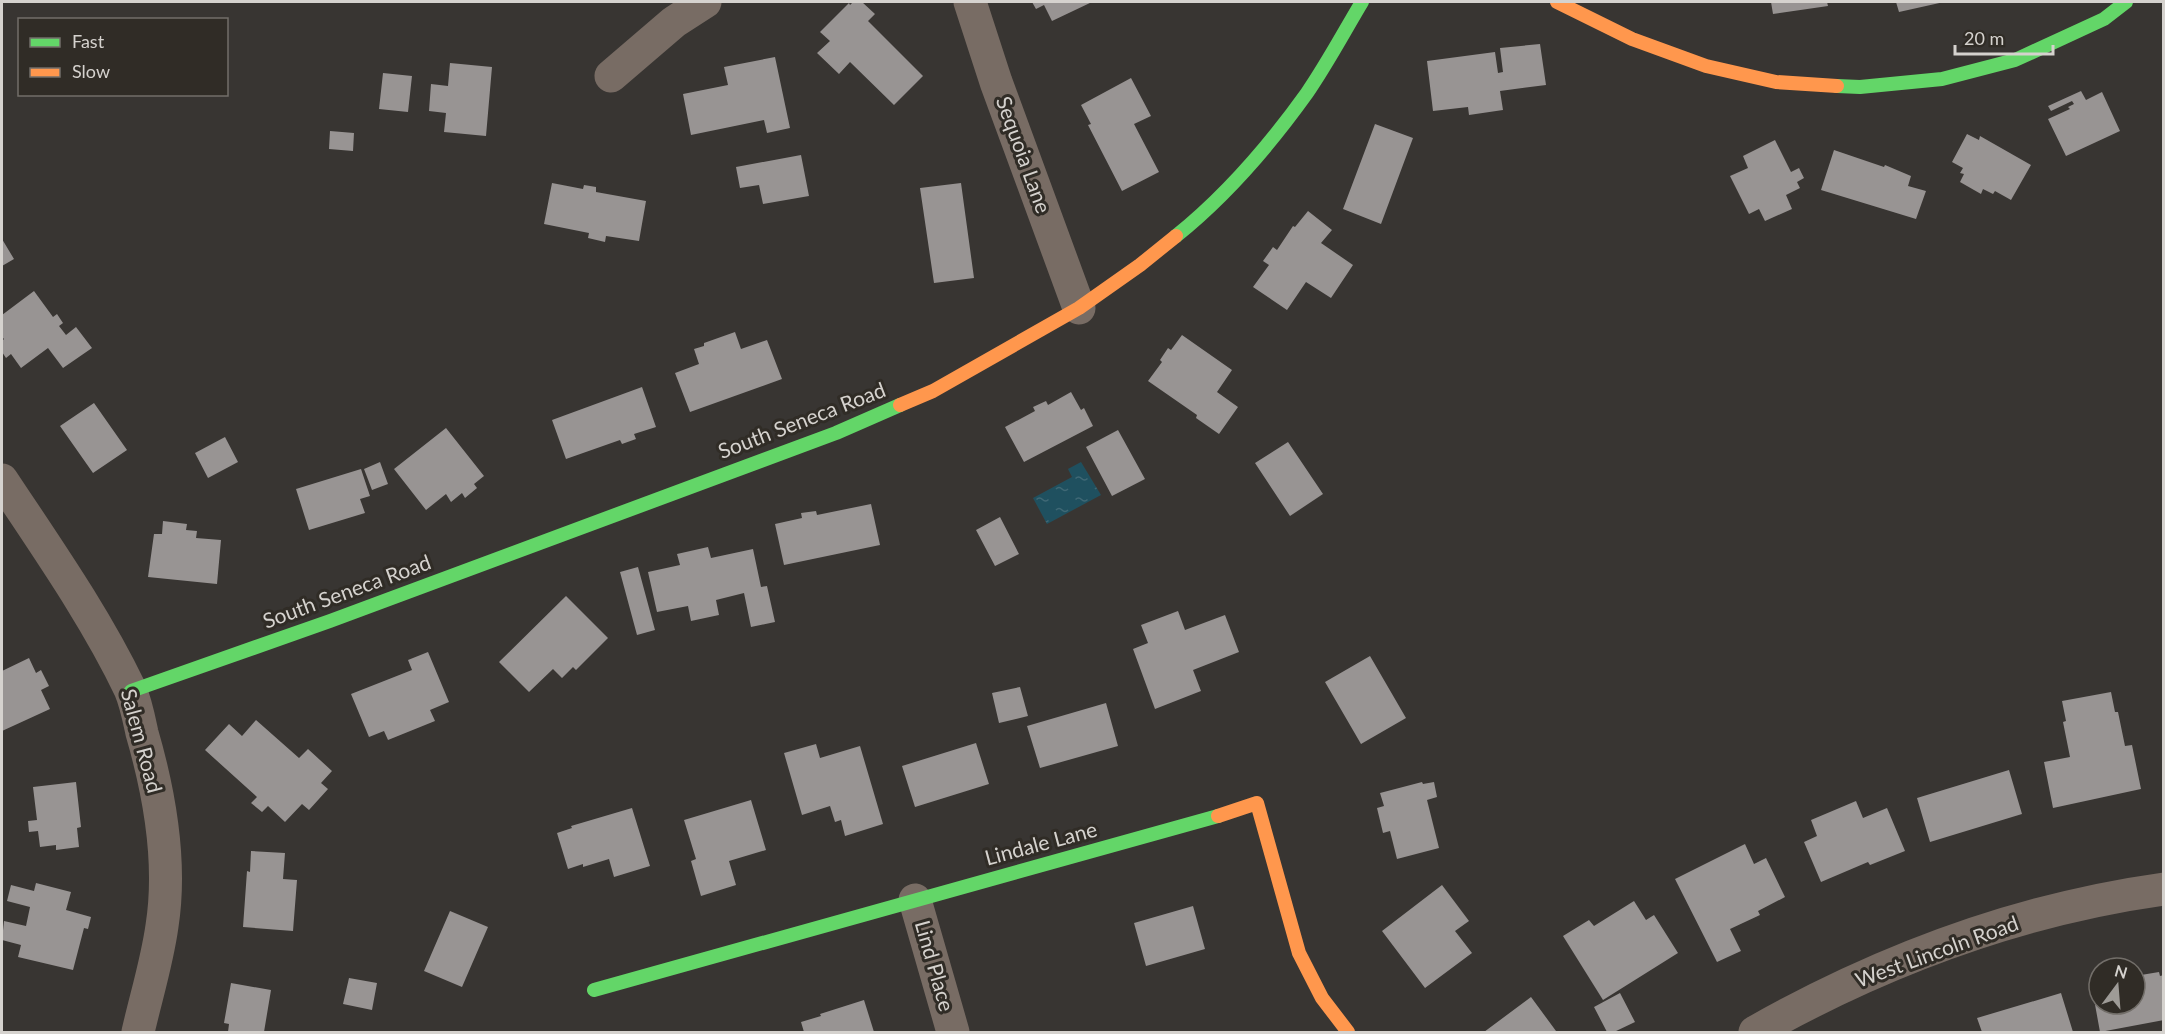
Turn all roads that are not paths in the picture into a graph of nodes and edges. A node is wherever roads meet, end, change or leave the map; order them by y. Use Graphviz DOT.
graph roads {
  1 [pos="705,2"];
  2 [pos="970,2"];
  3 [pos="1362,2"];
  4 [pos="1557,2"];
  5 [pos="2126,2"];
  6 [pos="611,76"];
  7 [pos="1079,308"];
  8 [pos="2,480"];
  9 [pos="131,691"];
  10 [pos="2163,889"];
  11 [pos="915,900"];
  12 [pos="594,990"];
  13 [pos="138,1032"];
  14 [pos="954,1032"];
  15 [pos="1348,1032"];
  16 [pos="1755,1032"];
  1 -- 6 [label="street"];
  2 -- 7 [label="street, Sequoia Lane"];
  3 -- 7 [label="street, South Seneca Road"];
  4 -- 5 [label="street"];
  7 -- 9 [label="street, South Seneca Road"];
  8 -- 9 [label="street, Salem Road"];
  9 -- 13 [label="street, Salem Road"];
  10 -- 16 [label="street, West Lincoln Road"];
  11 -- 12 [label="street, Lindale Lane"];
  11 -- 14 [label="street, Lind Place"];
  11 -- 15 [label="street, Lindale Lane"];
}
